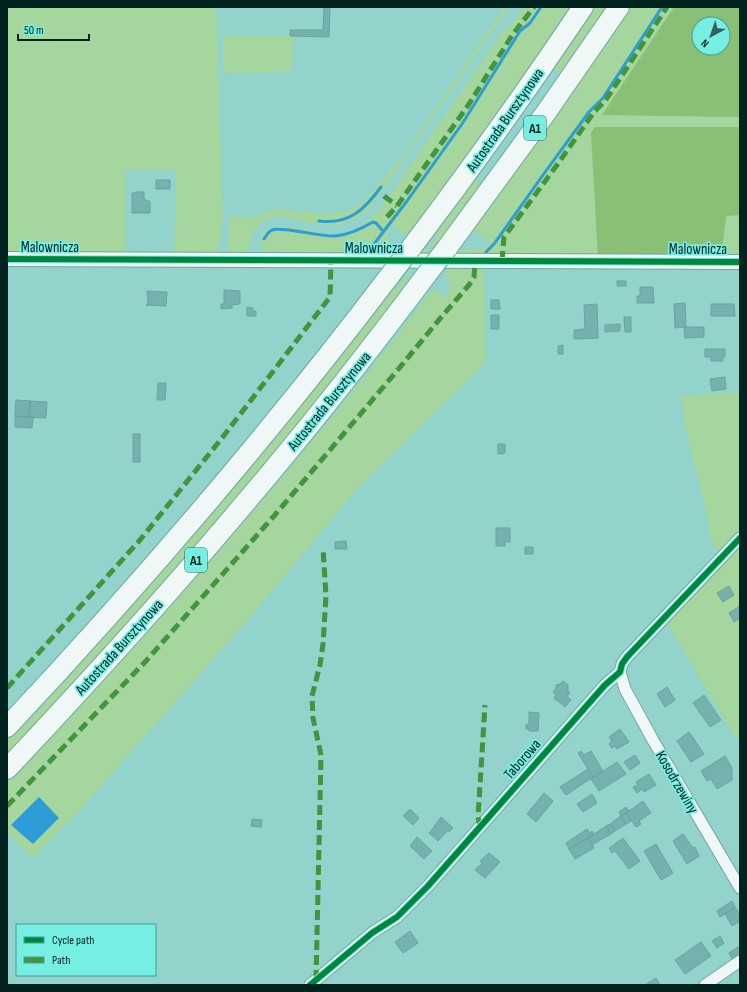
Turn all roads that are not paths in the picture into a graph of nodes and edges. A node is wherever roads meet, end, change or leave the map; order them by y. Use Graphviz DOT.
graph roads {
  1 [pos="583,7"];
  2 [pos="619,7"];
  3 [pos="7,259"];
  4 [pos="740,262"];
  5 [pos="740,538"];
  6 [pos="620,672"];
  7 [pos="7,727"];
  8 [pos="7,769"];
  9 [pos="740,888"];
  10 [pos="740,961"];
  11 [pos="310,985"];
  12 [pos="705,985"];
  1 -- 7 [label="highway, Autostrada Bursztynowa / A1, bridge"];
  2 -- 8 [label="highway, Autostrada Bursztynowa / A1, bridge"];
  3 -- 4 [label="street, Malownicza"];
  5 -- 6 [label="street, Taborowa"];
  6 -- 9 [label="street, Kosodrzewiny"];
  6 -- 11 [label="street, Taborowa"];
  10 -- 12 [label="street"];
}
